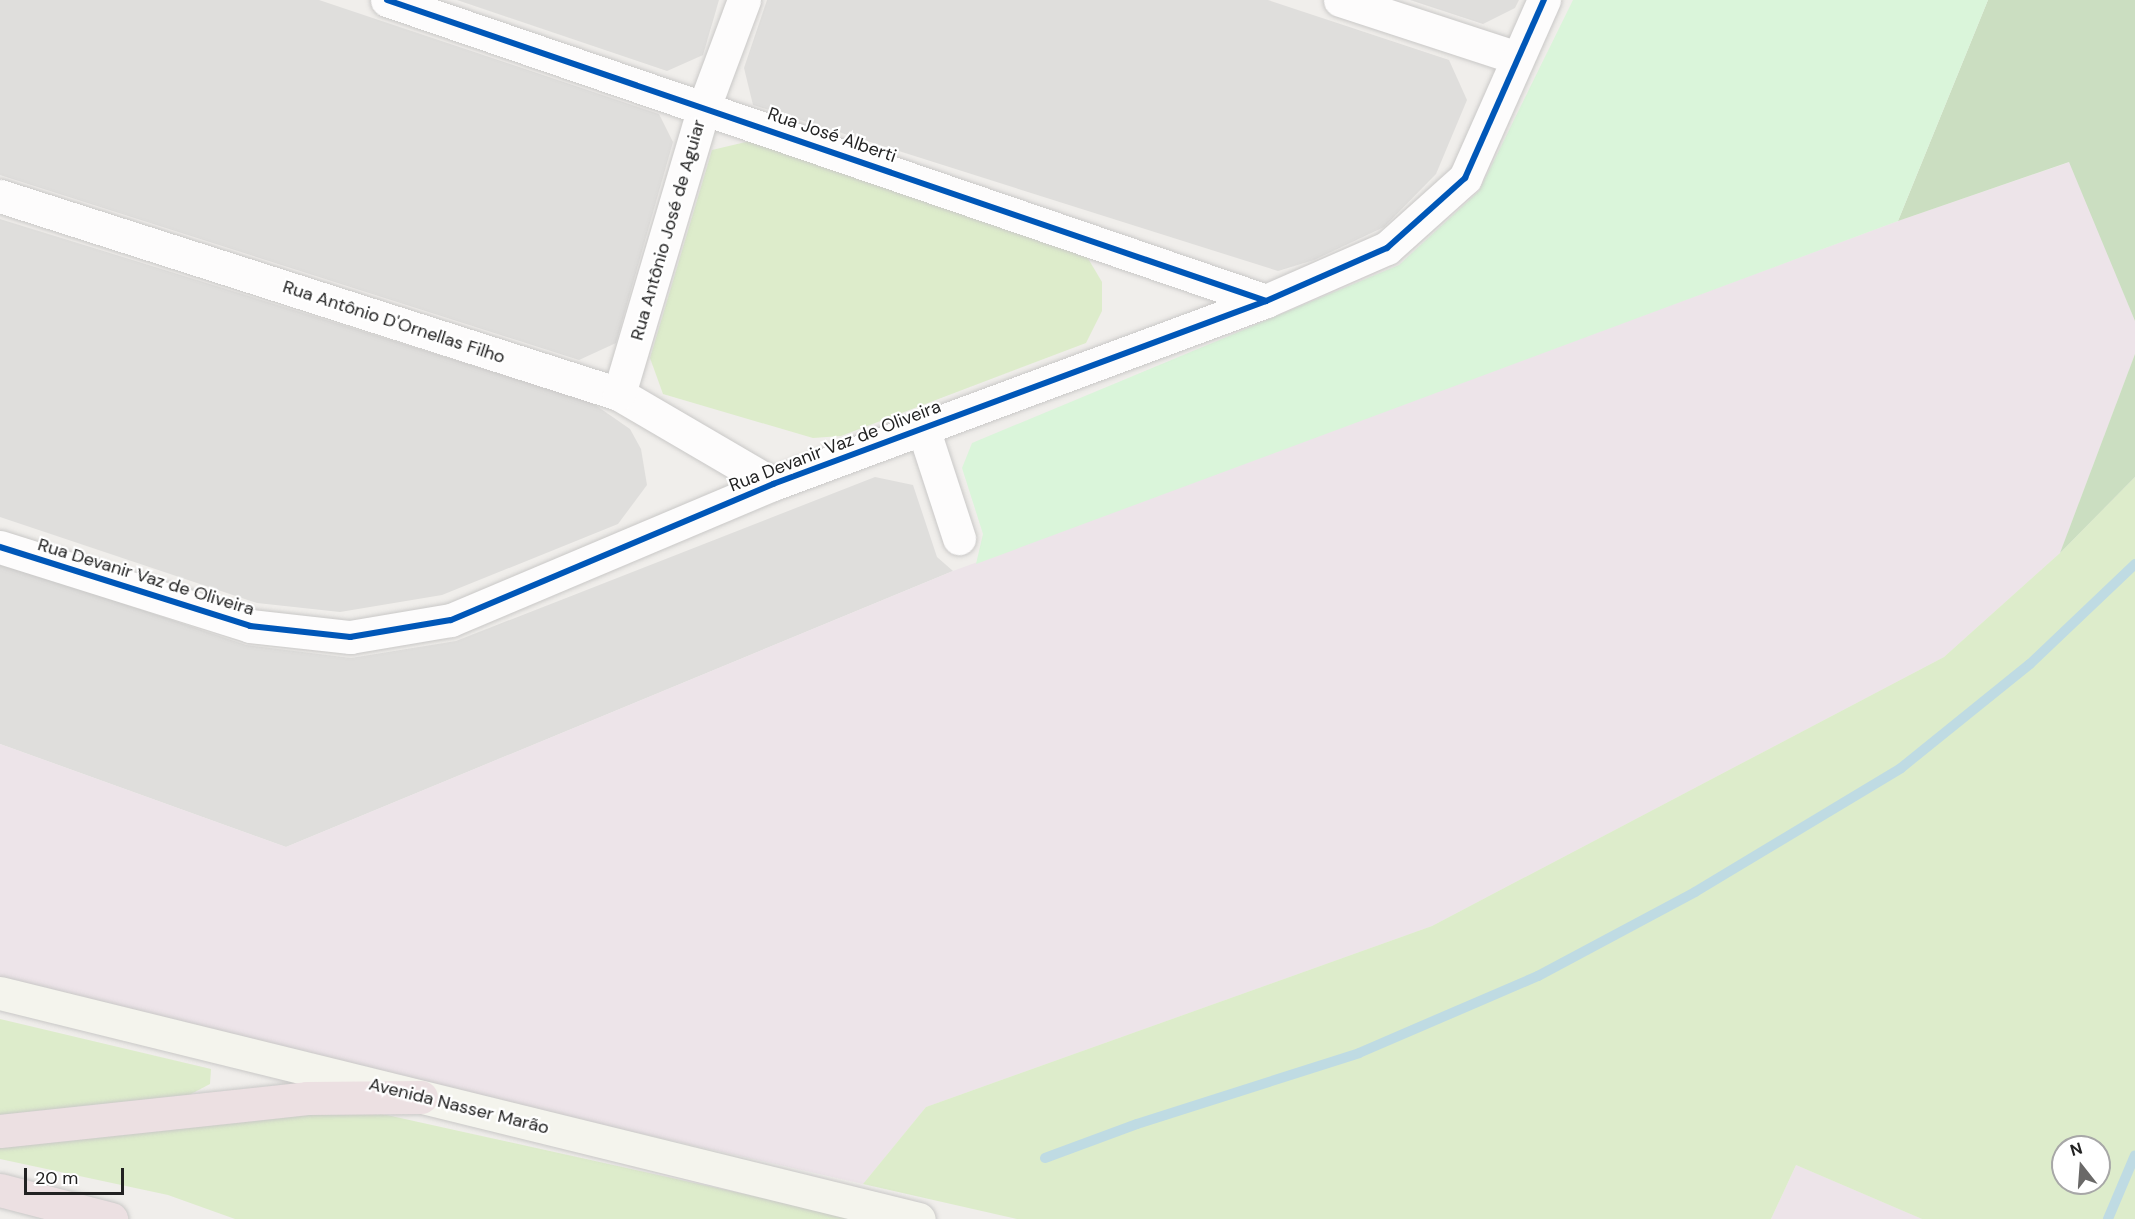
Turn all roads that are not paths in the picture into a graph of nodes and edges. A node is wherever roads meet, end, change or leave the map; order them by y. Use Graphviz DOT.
graph roads {
  1 [pos="387,0"];
  2 [pos="744,0"];
  3 [pos="1340,0"];
  4 [pos="1544,0"];
  5 [pos="1517,58"];
  6 [pos="704,106"];
  7 [pos="0,196"];
  8 [pos="1266,301"];
  9 [pos="620,394"];
  10 [pos="923,428"];
  11 [pos="773,484"];
  12 [pos="959,538"];
  13 [pos="0,547"];
  14 [pos="0,993"];
  15 [pos="421,1097"];
  16 [pos="0,1131"];
  17 [pos="0,1190"];
  18 [pos="111,1219"];
  19 [pos="919,1219"];
  1 -- 6 [label="street, Rua José Alberti"];
  2 -- 6 [label="street, Rua Antônio José de Aguiar"];
  3 -- 5 [label="street"];
  4 -- 5 [label="street, Rua Devanir Vaz de Oliveira"];
  5 -- 8 [label="street, Rua Devanir Vaz de Oliveira"];
  6 -- 8 [label="street, Rua José Alberti"];
  6 -- 9 [label="street, Rua Antônio José de Aguiar"];
  7 -- 9 [label="street, Rua Antônio D'Ornellas Filho"];
  8 -- 10 [label="street, Rua Devanir Vaz de Oliveira"];
  9 -- 11 [label="street, Rua Antônio D'Ornellas Filho"];
  10 -- 11 [label="street, Rua Devanir Vaz de Oliveira"];
  10 -- 12 [label="street"];
  11 -- 13 [label="street, Rua Devanir Vaz de Oliveira"];
  14 -- 15 [label="main road, Avenida Nasser Marão"];
  15 -- 16 [label="highway"];
  15 -- 19 [label="main road, Avenida Nasser Marão"];
  17 -- 18 [label="highway"];
}
